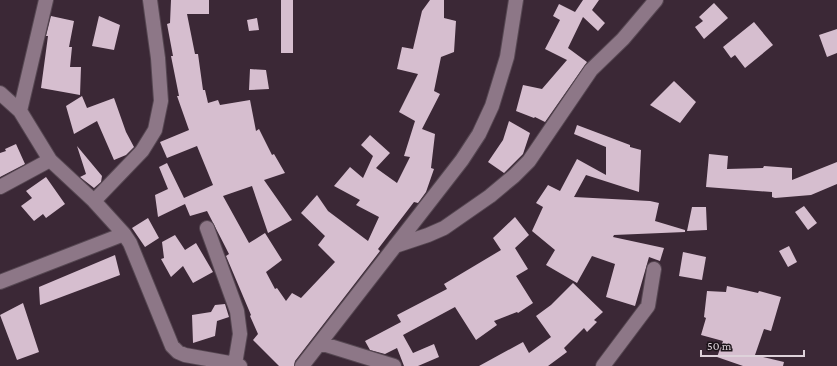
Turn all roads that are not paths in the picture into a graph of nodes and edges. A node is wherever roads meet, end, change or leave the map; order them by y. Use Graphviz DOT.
graph roads {
  1 [pos="46,0"];
  2 [pos="150,0"];
  3 [pos="516,0"];
  4 [pos="656,0"];
  5 [pos="0,93"];
  6 [pos="20,111"];
  7 [pos="50,160"];
  8 [pos="0,187"];
  9 [pos="94,201"];
  10 [pos="207,228"];
  11 [pos="124,234"];
  12 [pos="395,246"];
  13 [pos="654,269"];
  14 [pos="0,282"];
  15 [pos="320,343"];
  16 [pos="237,365"];
  17 [pos="302,366"];
  18 [pos="394,366"];
  19 [pos="603,366"];
  1 -- 6 [label="street"];
  2 -- 9 [label="street"];
  3 -- 12 [label="street"];
  4 -- 12 [label="street"];
  5 -- 6 [label="street"];
  6 -- 7 [label="street"];
  7 -- 8 [label="street"];
  7 -- 9 [label="street"];
  9 -- 11 [label="street"];
  10 -- 16 [label="street"];
  11 -- 14 [label="street"];
  11 -- 16 [label="street"];
  12 -- 15 [label="street"];
  13 -- 19 [label="street"];
  15 -- 17 [label="street"];
  15 -- 18 [label="street"];
}
